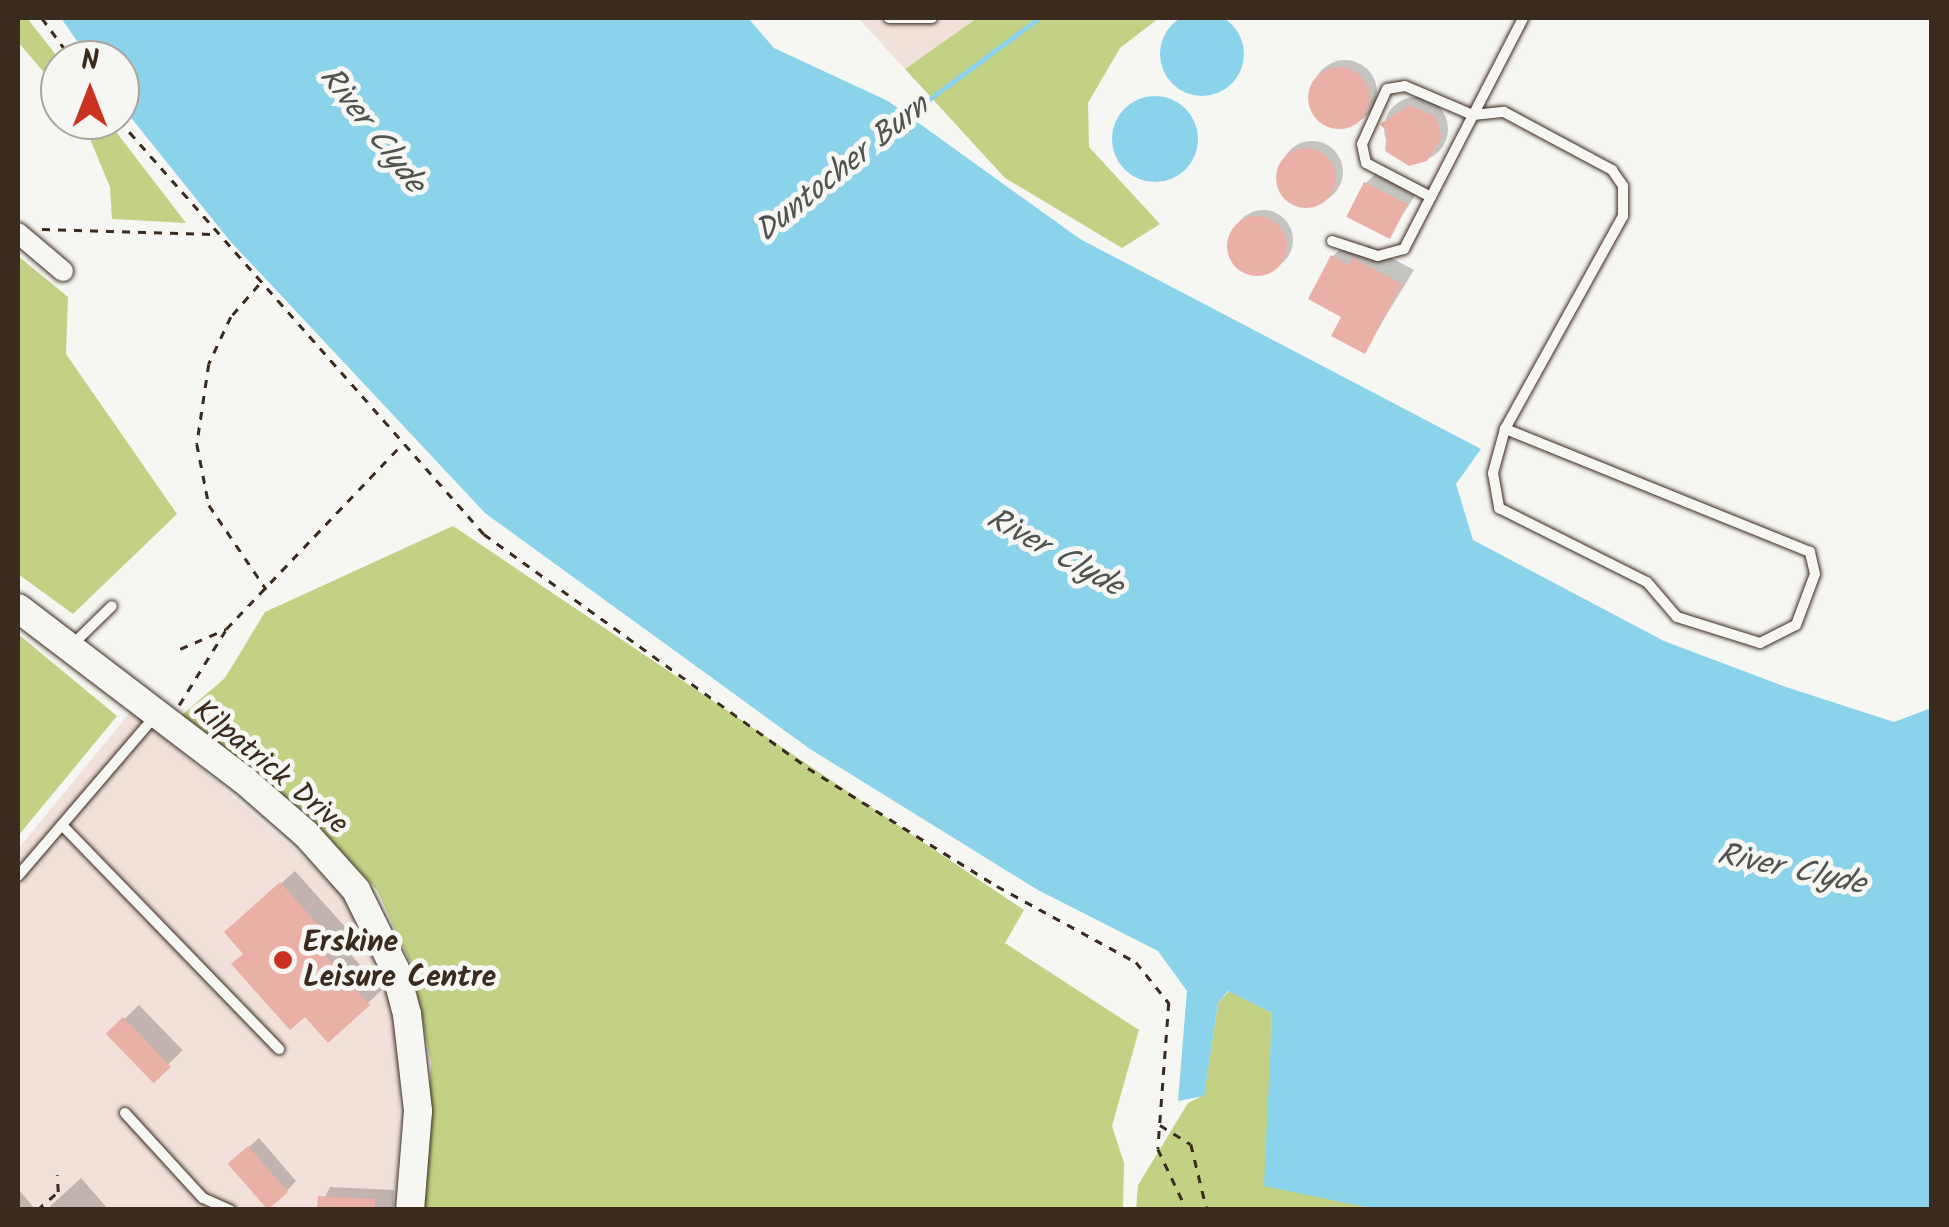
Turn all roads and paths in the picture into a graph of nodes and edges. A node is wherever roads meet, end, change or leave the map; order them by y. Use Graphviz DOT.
graph roads {
  1 [pos="42,18"];
  2 [pos="889,18"];
  3 [pos="932,18"];
  4 [pos="1523,18"];
  5 [pos="58,40"];
  6 [pos="1473,115"];
  7 [pos="136,140"];
  8 [pos="1432,197"];
  9 [pos="215,234"];
  10 [pos="21,235"];
  11 [pos="1332,241"];
  12 [pos="63,271"];
  13 [pos="260,284"];
  14 [pos="1506,429"];
  15 [pos="401,444"];
  16 [pos="266,589"];
  17 [pos="112,606"];
  18 [pos="18,608"];
  19 [pos="226,630"];
  20 [pos="70,647"];
  21 [pos="180,649"];
  22 [pos="161,718"];
  23 [pos="62,826"];
  24 [pos="18,876"];
  25 [pos="280,1049"];
  26 [pos="125,1112"];
  27 [pos="1160,1124"];
  28 [pos="56,1175"];
  29 [pos="38,1210"];
  30 [pos="230,1210"];
  31 [pos="410,1210"];
  32 [pos="1187,1210"];
  33 [pos="1207,1210"];
  1 -- 5 [label="path"];
  2 -- 3 [label="lane"];
  4 -- 6 [label="lane"];
  6 -- 8 [label="lane"];
  6 -- 8 [label="lane"];
  6 -- 14 [label="lane"];
  7 -- 9 [label="path"];
  8 -- 11 [label="lane"];
  9 -- 10 [label="path"];
  9 -- 13 [label="path"];
  10 -- 12 [label="street"];
  13 -- 15 [label="path"];
  13 -- 16 [label="path"];
  14 -- 14 [label="lane"];
  15 -- 16 [label="path"];
  15 -- 27 [label="path"];
  16 -- 19 [label="path"];
  17 -- 20 [label="lane"];
  18 -- 20 [label="street, Kilpatrick Drive"];
  19 -- 21 [label="path"];
  19 -- 22 [label="path"];
  20 -- 22 [label="street, Kilpatrick Drive"];
  22 -- 23 [label="lane"];
  22 -- 31 [label="street, Kilpatrick Drive"];
  23 -- 24 [label="lane"];
  23 -- 25 [label="lane"];
  26 -- 30 [label="lane"];
  27 -- 32 [label="path"];
  27 -- 33 [label="path"];
  28 -- 29 [label="path"];
}
